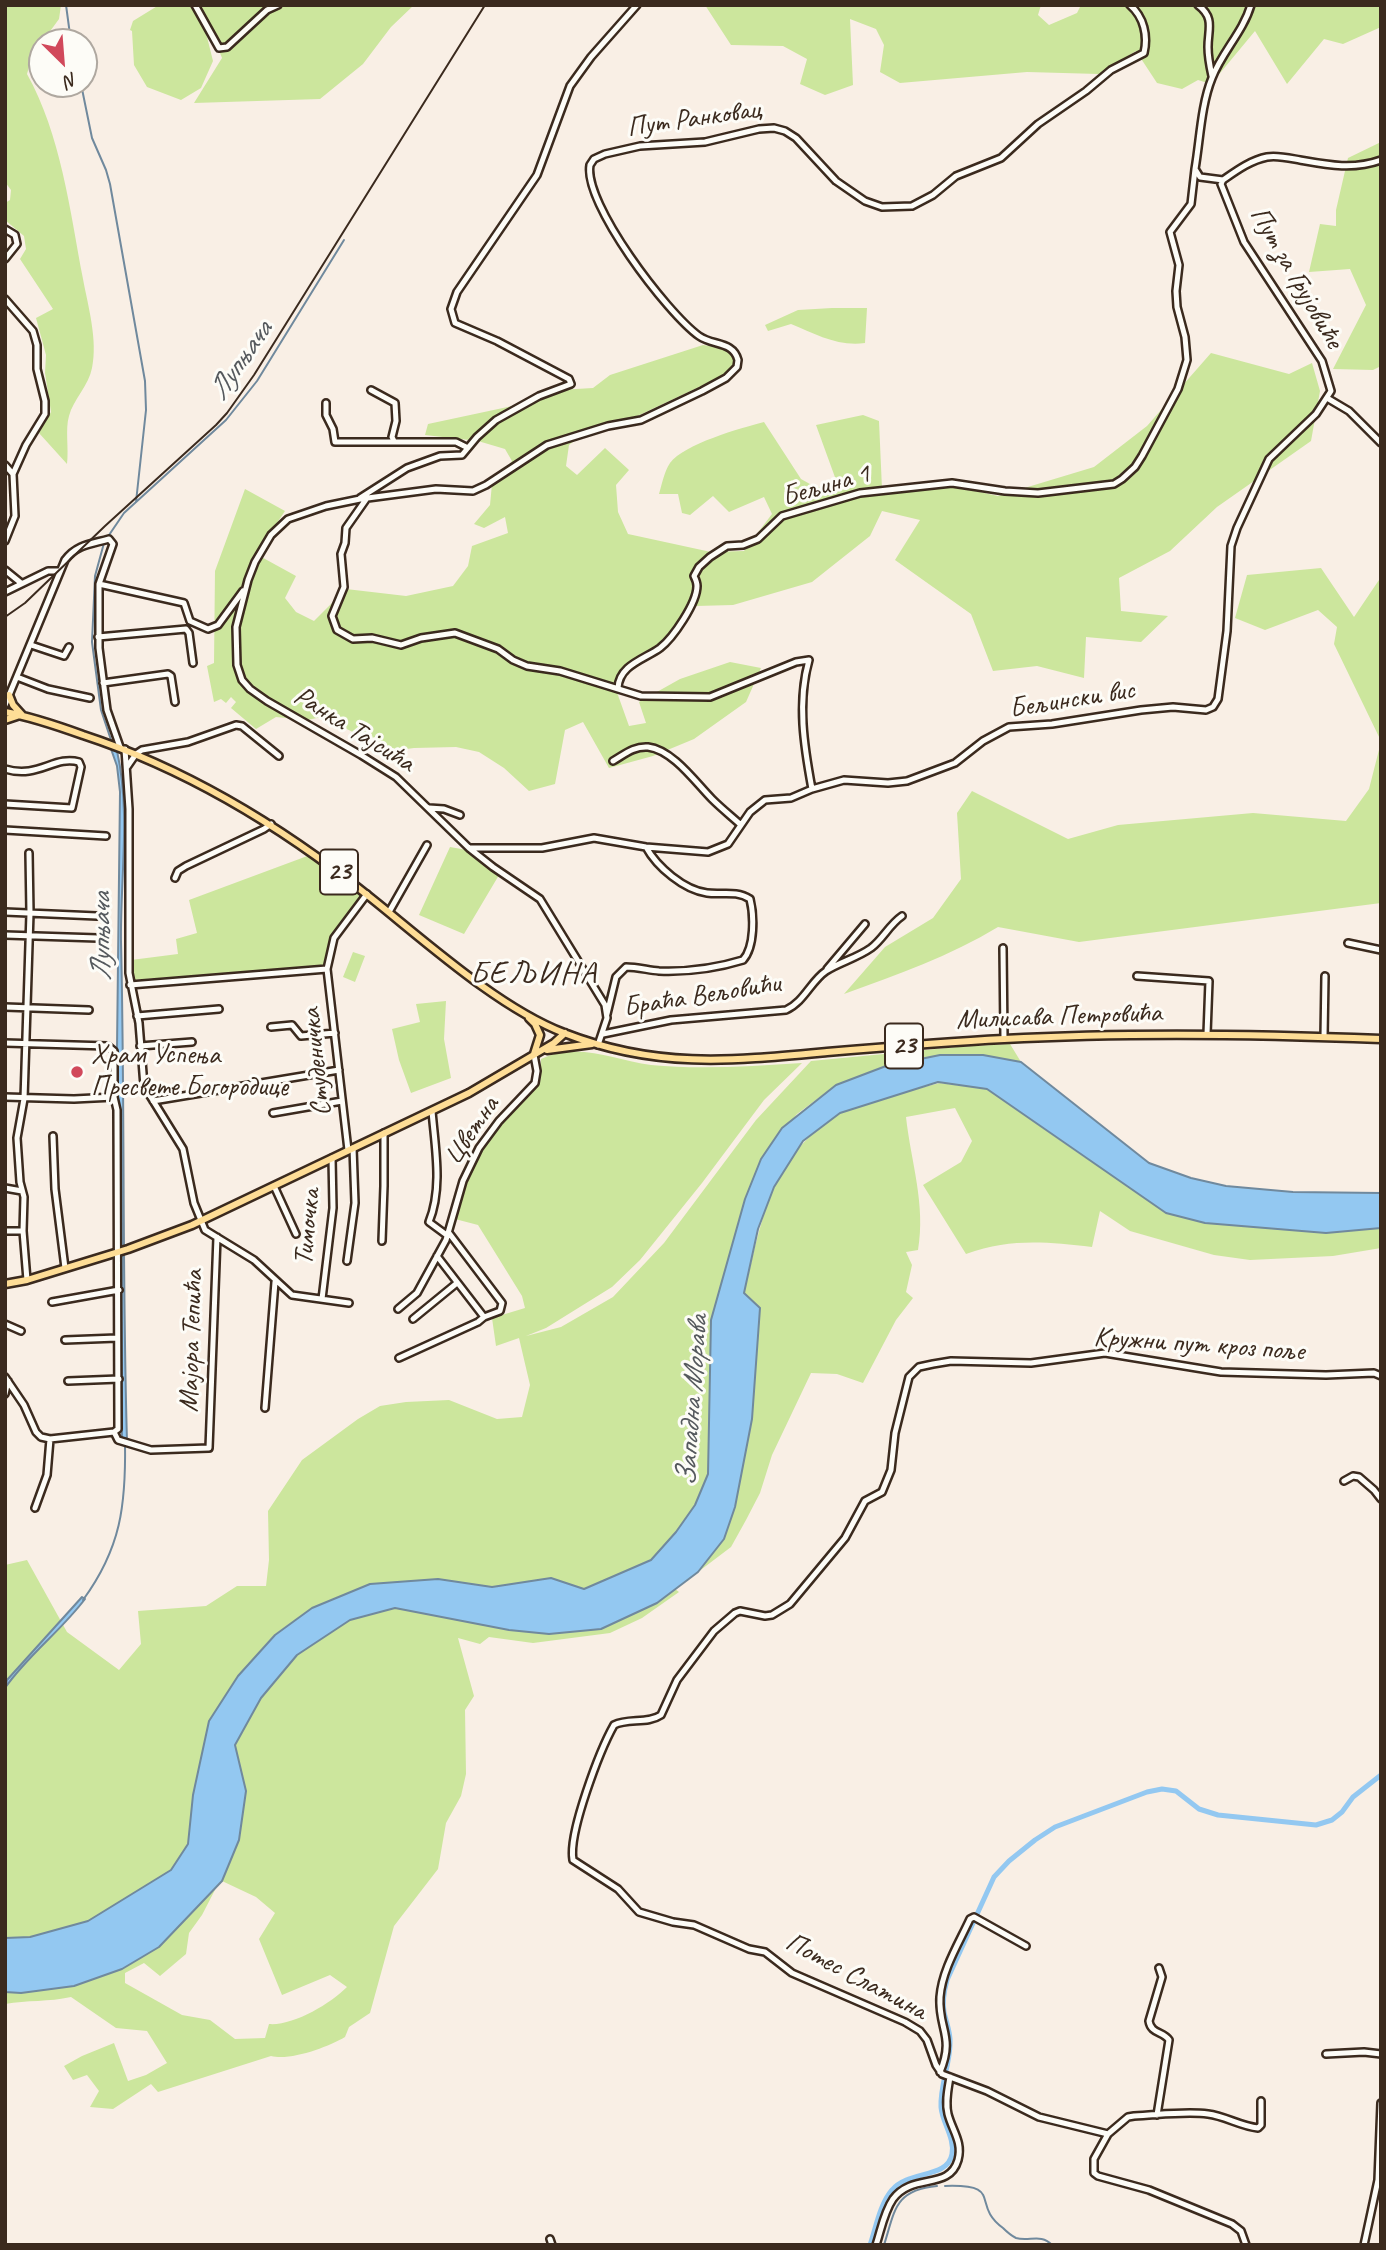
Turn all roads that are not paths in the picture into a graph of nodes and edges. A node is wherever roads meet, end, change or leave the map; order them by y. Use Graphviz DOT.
graph roads {
  1 [pos="195,5"];
  2 [pos="278,5"];
  3 [pos="637,5"];
  4 [pos="1130,5"];
  5 [pos="1198,5"];
  6 [pos="1251,5"];
  7 [pos="1212,76"];
  8 [pos="1381,160"];
  9 [pos="1195,169"];
  10 [pos="1223,180"];
  11 [pos="5,229"];
  12 [pos="5,259"];
  13 [pos="5,299"];
  14 [pos="738,360"];
  15 [pos="371,390"];
  16 [pos="1327,398"];
  17 [pos="326,403"];
  18 [pos="394,441"];
  19 [pos="1381,443"];
  20 [pos="468,449"];
  21 [pos="5,465"];
  22 [pos="13,474"];
  23 [pos="367,498"];
  24 [pos="360,499"];
  25 [pos="5,541"];
  26 [pos="5,570"];
  27 [pos="60,571"];
  28 [pos="21,583"];
  29 [pos="99,584"];
  30 [pos="247,584"];
  31 [pos="5,592"];
  32 [pos="98,637"];
  33 [pos="31,645"];
  34 [pos="69,647"];
  35 [pos="193,663"];
  36 [pos="17,677"];
  37 [pos="103,683"];
  38 [pos="13,687"];
  39 [pos="618,688"];
  40 [pos="7,695"];
  41 [pos="90,698"];
  42 [pos="176,702"];
  43 [pos="5,705"];
  44 [pos="5,712"];
  45 [pos="21,716"];
  46 [pos="5,720"];
  47 [pos="122,748"];
  48 [pos="136,754"];
  49 [pos="279,757"];
  50 [pos="613,761"];
  51 [pos="126,768"];
  52 [pos="5,769"];
  53 [pos="812,789"];
  54 [pos="5,804"];
  55 [pos="429,808"];
  56 [pos="460,815"];
  57 [pos="271,824"];
  58 [pos="741,825"];
  59 [pos="5,830"];
  60 [pos="106,836"];
  61 [pos="427,845"];
  62 [pos="646,847"];
  63 [pos="469,848"];
  64 [pos="29,853"];
  65 [pos="175,878"];
  66 [pos="367,894"];
  67 [pos="5,912"];
  68 [pos="389,912"];
  69 [pos="30,913"];
  70 [pos="97,916"];
  71 [pos="902,916"];
  72 [pos="865,924"];
  73 [pos="5,935"];
  74 [pos="28,937"];
  75 [pos="98,938"];
  76 [pos="1348,943"];
  77 [pos="1003,948"];
  78 [pos="1381,950"];
  79 [pos="327,969"];
  80 [pos="825,971"];
  81 [pos="1137,976"];
  82 [pos="1325,976"];
  83 [pos="130,985"];
  84 [pos="5,1007"];
  85 [pos="26,1008"];
  86 [pos="219,1009"];
  87 [pos="89,1010"];
  88 [pos="523,1011"];
  89 [pos="607,1014"];
  90 [pos="137,1016"];
  91 [pos="271,1027"];
  92 [pos="335,1033"];
  93 [pos="565,1033"];
  94 [pos="603,1034"];
  95 [pos="1207,1034"];
  96 [pos="1324,1037"];
  97 [pos="1004,1039"];
  98 [pos="1381,1039"];
  99 [pos="192,1042"];
  100 [pos="5,1043"];
  101 [pos="596,1044"];
  102 [pos="26,1045"];
  103 [pos="140,1046"];
  104 [pos="542,1051"];
  105 [pos="534,1055"];
  106 [pos="339,1070"];
  107 [pos="5,1097"];
  108 [pos="114,1097"];
  109 [pos="24,1099"];
  110 [pos="153,1101"];
  111 [pos="342,1101"];
  112 [pos="432,1111"];
  113 [pos="273,1113"];
  114 [pos="384,1133"];
  115 [pos="53,1136"];
  116 [pos="350,1149"];
  117 [pos="332,1158"];
  118 [pos="274,1186"];
  119 [pos="5,1188"];
  120 [pos="22,1191"];
  121 [pos="200,1222"];
  122 [pos="5,1231"];
  123 [pos="23,1231"];
  124 [pos="296,1234"];
  125 [pos="448,1234"];
  126 [pos="217,1237"];
  127 [pos="382,1241"];
  128 [pos="118,1252"];
  129 [pos="437,1256"];
  130 [pos="347,1261"];
  131 [pos="65,1268"];
  132 [pos="27,1280"];
  133 [pos="275,1282"];
  134 [pos="457,1283"];
  135 [pos="5,1284"];
  136 [pos="119,1290"];
  137 [pos="322,1299"];
  138 [pos="52,1303"];
  139 [pos="349,1303"];
  140 [pos="398,1309"];
  141 [pos="485,1317"];
  142 [pos="413,1319"];
  143 [pos="5,1324"];
  144 [pos="21,1331"];
  145 [pos="117,1338"];
  146 [pos="65,1340"];
  147 [pos="399,1358"];
  148 [pos="1381,1376"];
  149 [pos="7,1379"];
  150 [pos="119,1379"];
  151 [pos="68,1381"];
  152 [pos="5,1394"];
  153 [pos="265,1408"];
  154 [pos="114,1432"];
  155 [pos="50,1439"];
  156 [pos="1344,1481"];
  157 [pos="1381,1499"];
  158 [pos="35,1508"];
  159 [pos="573,1860"];
  160 [pos="1026,1946"];
  161 [pos="1159,1968"];
  162 [pos="1326,2054"];
  163 [pos="1381,2054"];
  164 [pos="941,2073"];
  165 [pos="950,2077"];
  166 [pos="1261,2101"];
  167 [pos="1381,2103"];
  168 [pos="1157,2115"];
  169 [pos="1108,2134"];
  170 [pos="1379,2176"];
  171 [pos="876,2245"];
  172 [pos="1246,2245"];
  173 [pos="1364,2245"];
  1 -- 2 [label="street"];
  3 -- 20 [label="street"];
  4 -- 14 [label="street, Пут Ранковац"];
  5 -- 7 [label="street"];
  6 -- 7 [label="street"];
  7 -- 9 [label="street, Бељина 1"];
  8 -- 10 [label="street"];
  9 -- 10 [label="street"];
  9 -- 39 [label="street, Бељина 1"];
  10 -- 16 [label="street, Пут за Грујовиће"];
  11 -- 12 [label="street"];
  13 -- 22 [label="street"];
  14 -- 23 [label="street, Ранка Тајсића"];
  15 -- 18 [label="street"];
  16 -- 19 [label="street"];
  16 -- 53 [label="street, Бељински вис"];
  17 -- 18 [label="street"];
  18 -- 20 [label="street"];
  20 -- 24 [label="street, Ранка Тајсића"];
  21 -- 22 [label="street"];
  22 -- 25 [label="street"];
  23 -- 24 [label="street, Ранка Тајсића"];
  23 -- 39 [label="street"];
  24 -- 30 [label="street, Ранка Тајсића"];
  26 -- 28 [label="street"];
  27 -- 28 [label="street"];
  27 -- 29 [label="street"];
  27 -- 33 [label="street"];
  28 -- 31 [label="street"];
  29 -- 30 [label="street"];
  29 -- 32 [label="street"];
  30 -- 55 [label="street, Ранка Тајсића"];
  32 -- 35 [label="street"];
  32 -- 37 [label="street"];
  33 -- 34 [label="street"];
  33 -- 36 [label="street"];
  36 -- 38 [label="street"];
  36 -- 41 [label="street"];
  37 -- 42 [label="street"];
  37 -- 47 [label="street"];
  38 -- 40 [label="main road"];
  39 -- 53 [label="street"];
  40 -- 43 [label="street"];
  40 -- 45 [label="main road"];
  44 -- 45 [label="main road, 23"];
  45 -- 46 [label="main road"];
  45 -- 47 [label="main road, 23"];
  47 -- 48 [label="main road, 23"];
  47 -- 51 [label="street"];
  48 -- 49 [label="street"];
  48 -- 51 [label="street"];
  48 -- 57 [label="main road, 23"];
  50 -- 58 [label="street"];
  51 -- 83 [label="street"];
  52 -- 54 [label="street"];
  53 -- 58 [label="street, Бељински вис"];
  55 -- 56 [label="street"];
  55 -- 63 [label="street, Ранка Тајсића"];
  57 -- 65 [label="street"];
  57 -- 66 [label="main road, 23"];
  58 -- 62 [label="street, Бељински вис"];
  59 -- 60 [label="street"];
  61 -- 68 [label="street"];
  62 -- 63 [label="street, Бељински вис"];
  62 -- 89 [label="street"];
  63 -- 89 [label="street, Ранка Тајсића"];
  64 -- 69 [label="street"];
  66 -- 68 [label="main road, 23"];
  66 -- 79 [label="street"];
  67 -- 69 [label="street"];
  68 -- 88 [label="main road, 23"];
  69 -- 70 [label="street"];
  69 -- 74 [label="street"];
  71 -- 80 [label="street, Браћа Вељовићи"];
  72 -- 80 [label="street"];
  73 -- 74 [label="street"];
  74 -- 75 [label="street"];
  74 -- 85 [label="street"];
  76 -- 78 [label="street"];
  77 -- 97 [label="street"];
  79 -- 83 [label="street"];
  79 -- 92 [label="street, Студеничка"];
  80 -- 94 [label="street, Браћа Вељовићи"];
  81 -- 95 [label="street"];
  82 -- 96 [label="street"];
  83 -- 90 [label="street"];
  84 -- 85 [label="street"];
  85 -- 87 [label="street"];
  85 -- 102 [label="street"];
  86 -- 90 [label="street"];
  88 -- 93 [label="main road, 23"];
  88 -- 105 [label="main road"];
  89 -- 94 [label="street"];
  90 -- 103 [label="street"];
  91 -- 92 [label="street"];
  92 -- 106 [label="street, Студеничка"];
  93 -- 101 [label="main road, 23"];
  93 -- 104 [label="main road"];
  94 -- 101 [label="street"];
  95 -- 96 [label="main road, Милисава Петровића / 23"];
  95 -- 97 [label="main road, Милисава Петровића / 23"];
  96 -- 98 [label="main road, Милисава Петровића / 23"];
  97 -- 101 [label="main road, Милисава Петровића / 23"];
  99 -- 103 [label="street"];
  100 -- 102 [label="street"];
  101 -- 104 [label="main road"];
  102 -- 108 [label="street"];
  102 -- 109 [label="street"];
  103 -- 110 [label="street"];
  104 -- 105 [label="main road"];
  105 -- 112 [label="main road"];
  105 -- 125 [label="street, Цветна"];
  106 -- 110 [label="street"];
  106 -- 111 [label="street, Студеничка"];
  107 -- 109 [label="street"];
  108 -- 109 [label="street"];
  108 -- 128 [label="street"];
  109 -- 120 [label="street"];
  110 -- 121 [label="street"];
  111 -- 113 [label="street"];
  111 -- 116 [label="street, Студеничка"];
  112 -- 114 [label="main road"];
  112 -- 125 [label="street"];
  114 -- 116 [label="main road"];
  114 -- 127 [label="street"];
  115 -- 131 [label="street"];
  116 -- 117 [label="main road"];
  116 -- 130 [label="street, Студеничка"];
  117 -- 118 [label="main road"];
  117 -- 137 [label="street, Тимочка"];
  118 -- 121 [label="main road"];
  118 -- 124 [label="street"];
  119 -- 120 [label="street"];
  120 -- 123 [label="street"];
  121 -- 126 [label="street"];
  121 -- 128 [label="main road"];
  122 -- 123 [label="street"];
  123 -- 132 [label="street"];
  125 -- 129 [label="street, Цветна"];
  125 -- 141 [label="street"];
  126 -- 133 [label="street"];
  126 -- 154 [label="street, Мајора Тепића"];
  128 -- 131 [label="main road"];
  128 -- 136 [label="street"];
  129 -- 134 [label="street"];
  129 -- 140 [label="street, Цветна"];
  131 -- 132 [label="main road"];
  132 -- 135 [label="main road"];
  133 -- 137 [label="street"];
  133 -- 153 [label="street"];
  134 -- 141 [label="street"];
  134 -- 142 [label="street"];
  136 -- 138 [label="street"];
  136 -- 145 [label="street"];
  137 -- 139 [label="street"];
  141 -- 147 [label="street"];
  143 -- 144 [label="street"];
  145 -- 146 [label="street"];
  145 -- 150 [label="street"];
  148 -- 159 [label="street, Кружни пут кроз поље"];
  149 -- 152 [label="street"];
  149 -- 155 [label="street"];
  150 -- 151 [label="street"];
  150 -- 154 [label="street"];
  154 -- 155 [label="street"];
  155 -- 158 [label="street"];
  156 -- 157 [label="street"];
  159 -- 164 [label="street, Потес Слатина"];
  160 -- 164 [label="street"];
  161 -- 168 [label="street"];
  162 -- 163 [label="street"];
  164 -- 165 [label="street"];
  165 -- 169 [label="street"];
  165 -- 171 [label="street"];
  166 -- 168 [label="street"];
  167 -- 170 [label="street"];
  168 -- 169 [label="street"];
  169 -- 172 [label="street"];
  170 -- 173 [label="street"];
}
